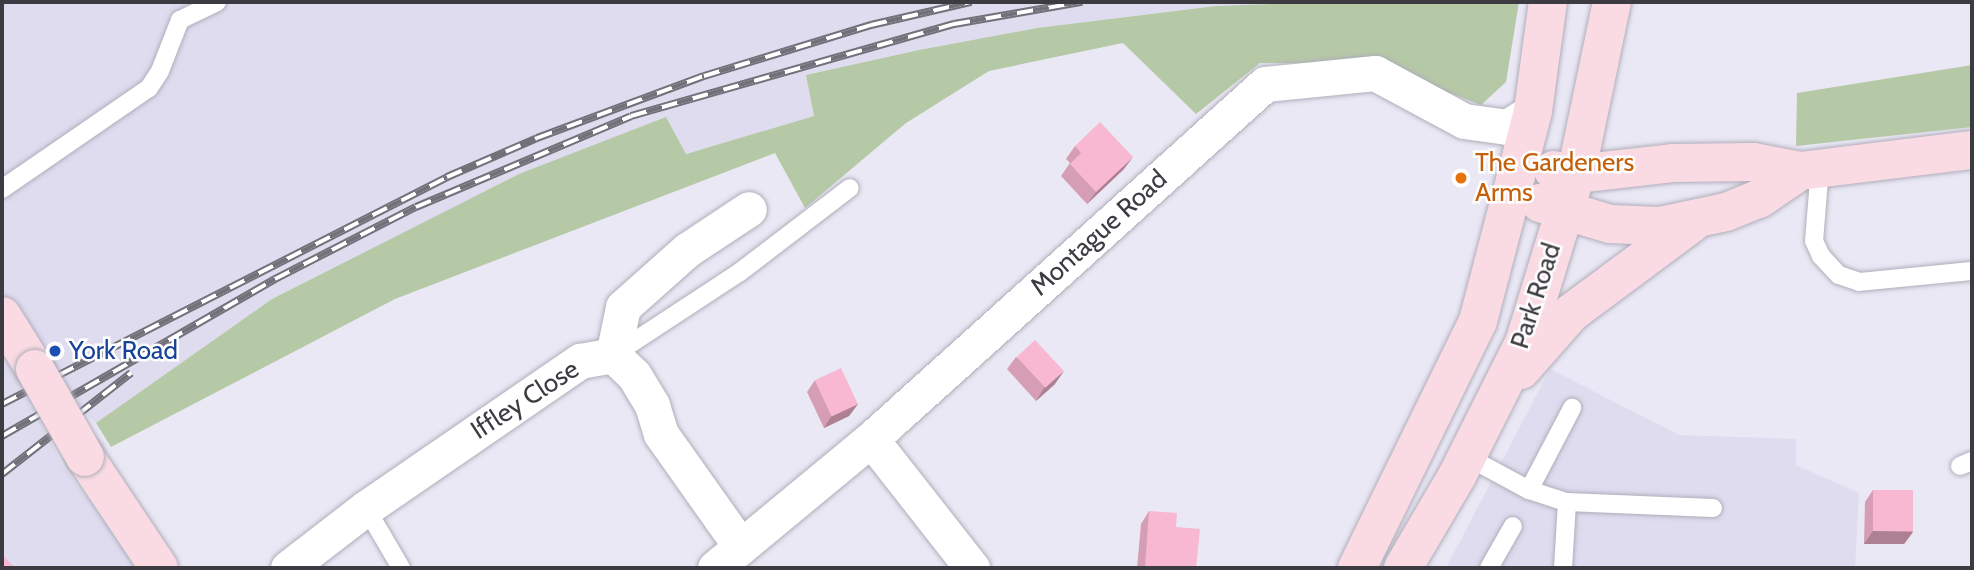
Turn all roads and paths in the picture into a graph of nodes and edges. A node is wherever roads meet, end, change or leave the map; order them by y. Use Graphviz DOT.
graph roads {
  1 [pos="217,2"];
  2 [pos="1612,2"];
  3 [pos="1547,7"];
  4 [pos="1533,111"];
  5 [pos="1972,150"];
  6 [pos="1810,169"];
  7 [pos="1576,174"];
  8 [pos="1517,179"];
  9 [pos="849,188"];
  10 [pos="2,189"];
  11 [pos="749,209"];
  12 [pos="1562,211"];
  13 [pos="1699,218"];
  14 [pos="1972,271"];
  15 [pos="2,316"];
  16 [pos="613,355"];
  17 [pos="1497,395"];
  18 [pos="1572,408"];
  19 [pos="871,439"];
  20 [pos="1466,456"];
  21 [pos="1529,490"];
  22 [pos="1566,502"];
  23 [pos="366,508"];
  24 [pos="1713,508"];
  25 [pos="1513,526"];
  26 [pos="728,558"];
  27 [pos="159,568"];
  28 [pos="288,568"];
  29 [pos="401,568"];
  30 [pos="972,568"];
  31 [pos="1357,568"];
  32 [pos="1403,568"];
  33 [pos="1489,568"];
  34 [pos="1563,568"];
  1 -- 10 [label="lane"];
  2 -- 7 [label="main road, Park Road"];
  3 -- 4 [label="main road, Park Road"];
  4 -- 8 [label="main road, Park Road"];
  4 -- 19 [label="street, Montague Road"];
  5 -- 6 [label="main road"];
  6 -- 7 [label="main road"];
  6 -- 13 [label="main road"];
  6 -- 14 [label="lane"];
  7 -- 8 [label="main road"];
  7 -- 12 [label="main road, Park Road"];
  8 -- 12 [label="main road"];
  8 -- 31 [label="main road, Park Road"];
  9 -- 16 [label="lane"];
  11 -- 16 [label="street"];
  12 -- 13 [label="main road"];
  12 -- 17 [label="main road, Park Road"];
  13 -- 17 [label="main road"];
  15 -- 27 [label="main road, bridge"];
  16 -- 23 [label="street, Iffley Close"];
  16 -- 26 [label="street, Iffley Close"];
  17 -- 20 [label="main road, Park Road"];
  18 -- 21 [label="lane"];
  19 -- 26 [label="street, Montague Road"];
  19 -- 30 [label="street"];
  20 -- 21 [label="lane"];
  20 -- 32 [label="main road, Park Road"];
  21 -- 22 [label="lane"];
  22 -- 24 [label="lane"];
  22 -- 34 [label="lane"];
  23 -- 28 [label="street, Iffley Close"];
  23 -- 29 [label="lane"];
  25 -- 33 [label="lane"];
}
